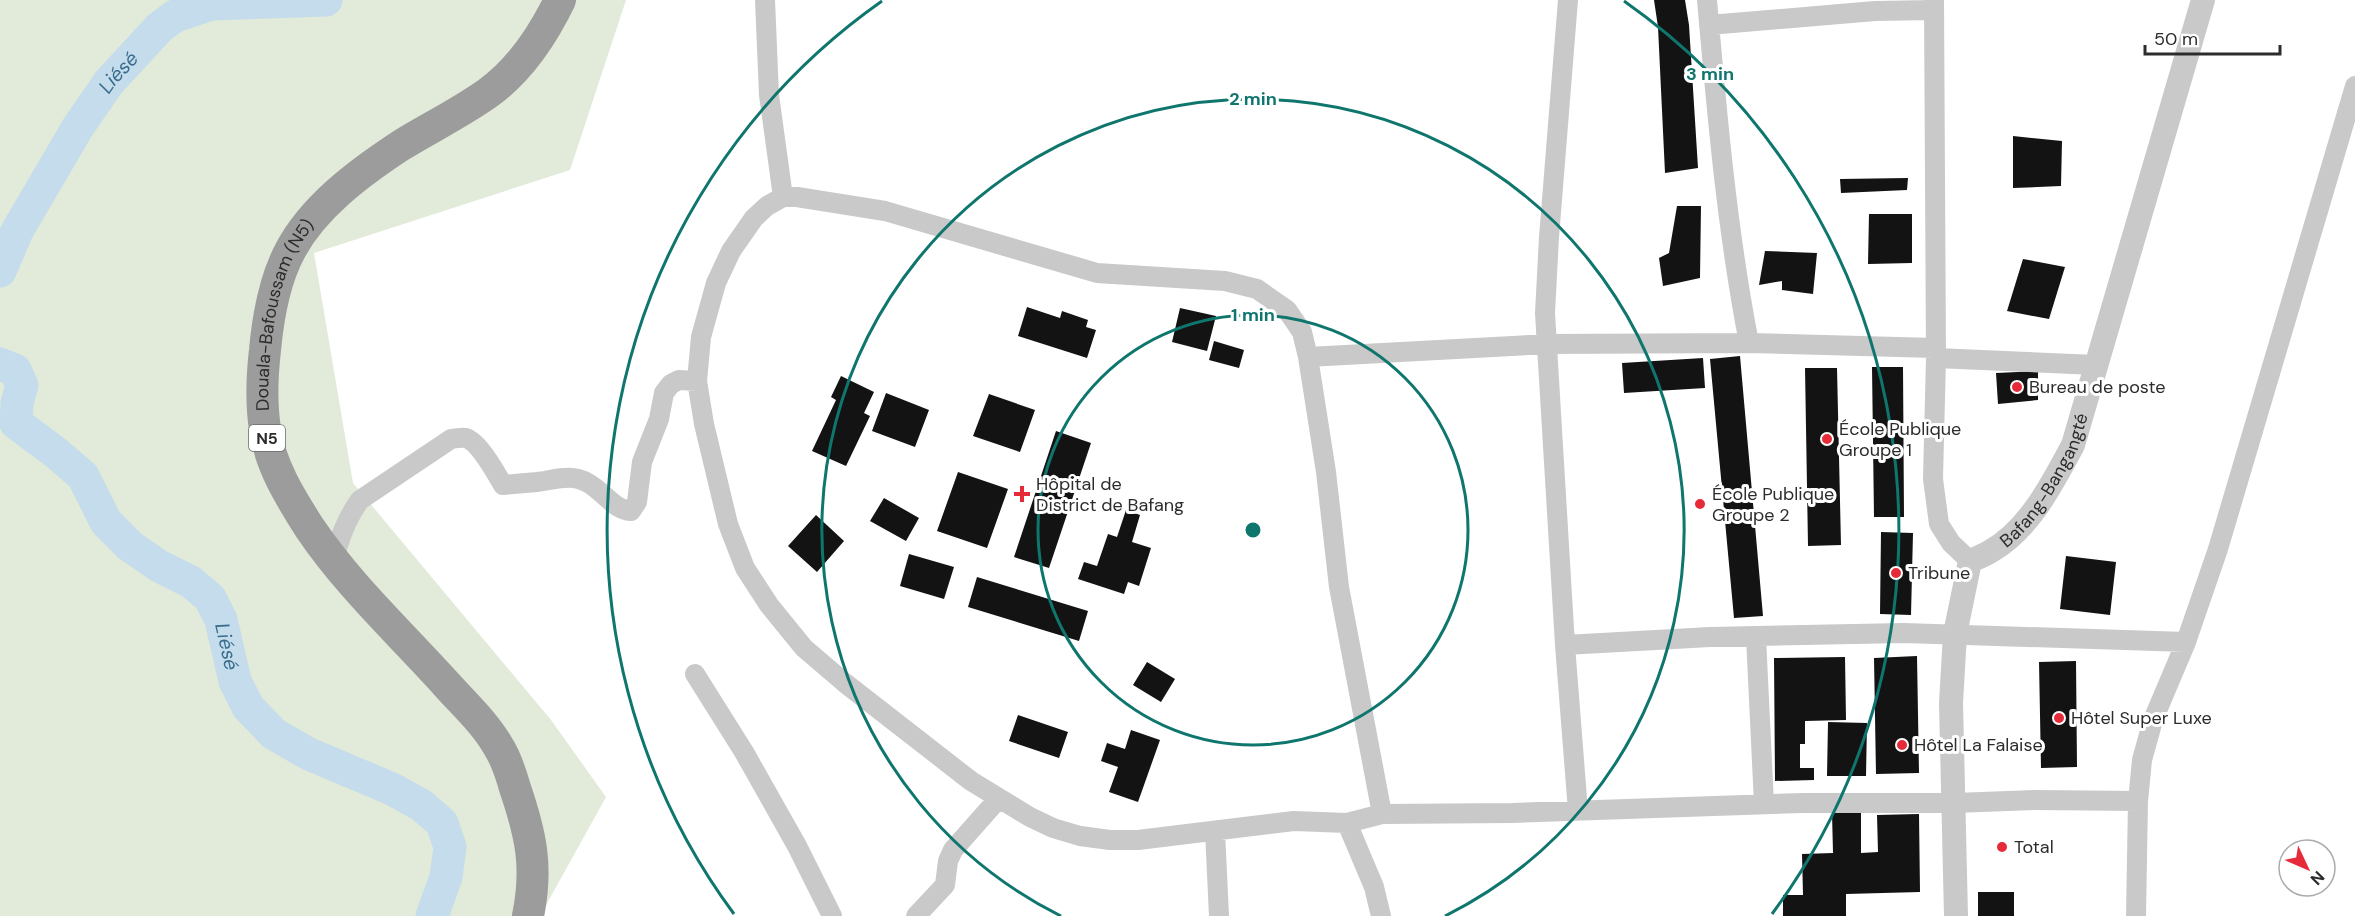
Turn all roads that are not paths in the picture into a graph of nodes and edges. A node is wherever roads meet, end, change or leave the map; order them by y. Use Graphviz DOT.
graph roads {
  1 [pos="560,0"];
  2 [pos="765,0"];
  3 [pos="1568,0"];
  4 [pos="1707,0"];
  5 [pos="2203,0"];
  6 [pos="1933,5"];
  7 [pos="1709,25"];
  8 [pos="2355,86"];
  9 [pos="783,197"];
  10 [pos="1749,343"];
  11 [pos="1547,344"];
  12 [pos="1935,353"];
  13 [pos="1308,357"];
  14 [pos="2096,365"];
  15 [pos="697,381"];
  16 [pos="1970,561"];
  17 [pos="333,562"];
  18 [pos="1955,634"];
  19 [pos="1756,637"];
  20 [pos="2186,642"];
  21 [pos="1565,645"];
  22 [pos="695,674"];
  23 [pos="999,798"];
  24 [pos="2138,801"];
  25 [pos="1955,803"];
  26 [pos="1764,804"];
  27 [pos="1578,812"];
  28 [pos="1382,814"];
  29 [pos="1347,823"];
  30 [pos="1215,831"];
  31 [pos="528,916"];
  32 [pos="832,916"];
  33 [pos="916,916"];
  34 [pos="1219,916"];
  35 [pos="1380,916"];
  36 [pos="1956,916"];
  37 [pos="2136,916"];
  1 -- 17 [label="highway, Douala-Bafoussam (N5) / N5"];
  2 -- 9 [label="street"];
  3 -- 11 [label="street"];
  4 -- 7 [label="street"];
  5 -- 14 [label="street, Bafang-Bangangté"];
  6 -- 7 [label="street"];
  6 -- 12 [label="street"];
  7 -- 10 [label="street"];
  8 -- 20 [label="street"];
  9 -- 13 [label="street"];
  9 -- 15 [label="street"];
  10 -- 11 [label="street"];
  10 -- 12 [label="street"];
  11 -- 13 [label="street"];
  11 -- 21 [label="street"];
  12 -- 14 [label="street"];
  12 -- 16 [label="street"];
  13 -- 28 [label="street"];
  14 -- 16 [label="street, Bafang-Bangangté"];
  15 -- 17 [label="street"];
  15 -- 23 [label="street"];
  16 -- 18 [label="street"];
  17 -- 31 [label="highway, Douala-Bafoussam (N5) / N5"];
  18 -- 19 [label="street"];
  18 -- 20 [label="street"];
  18 -- 25 [label="street"];
  19 -- 21 [label="street"];
  19 -- 26 [label="street"];
  20 -- 24 [label="street"];
  21 -- 27 [label="street"];
  22 -- 32 [label="street"];
  23 -- 30 [label="street"];
  23 -- 33 [label="street"];
  24 -- 25 [label="street"];
  24 -- 37 [label="street"];
  25 -- 26 [label="street"];
  25 -- 36 [label="street"];
  26 -- 27 [label="street"];
  27 -- 28 [label="street"];
  28 -- 29 [label="street"];
  29 -- 30 [label="street"];
  29 -- 35 [label="street"];
  30 -- 34 [label="street"];
}
